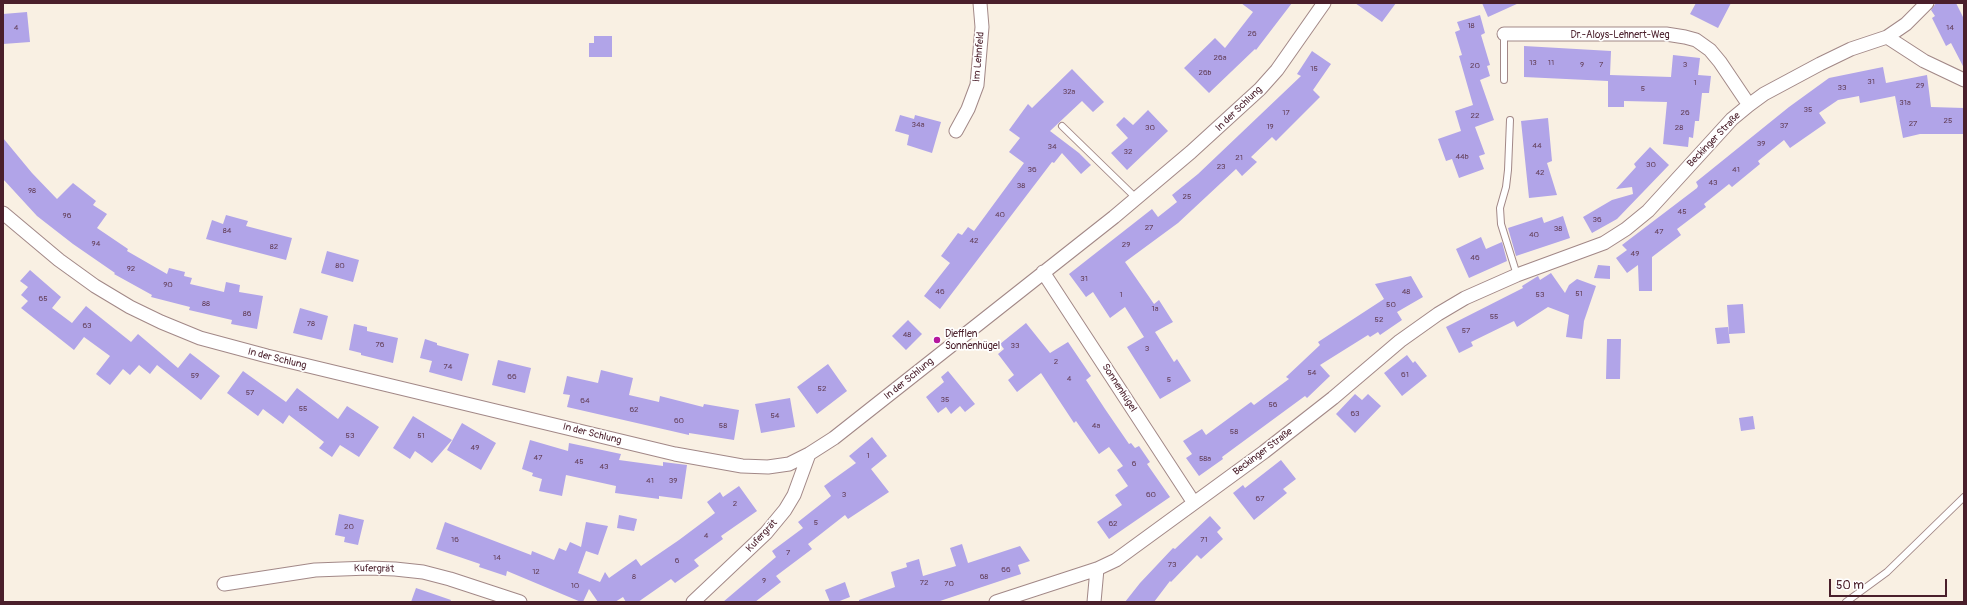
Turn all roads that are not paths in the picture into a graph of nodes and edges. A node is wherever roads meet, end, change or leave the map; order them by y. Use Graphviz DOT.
graph roads {
  1 [pos="980,3"];
  2 [pos="1324,3"];
  3 [pos="1927,3"];
  4 [pos="1504,34"];
  5 [pos="1887,37"];
  6 [pos="1504,80"];
  7 [pos="1964,80"];
  8 [pos="1749,105"];
  9 [pos="1510,120"];
  10 [pos="1062,126"];
  11 [pos="956,131"];
  12 [pos="1136,198"];
  13 [pos="3,213"];
  14 [pos="1043,272"];
  15 [pos="1517,276"];
  16 [pos="810,454"];
  17 [pos="1964,497"];
  18 [pos="1194,504"];
  19 [pos="1097,569"];
  20 [pos="224,584"];
  21 [pos="520,602"];
  22 [pos="693,602"];
  23 [pos="996,602"];
  24 [pos="1094,602"];
  25 [pos="1846,602"];
  1 -- 11 [label="street, Im Lehnfeld"];
  2 -- 12 [label="street, In der Schlung"];
  3 -- 5 [label="street, Beckinger Straße"];
  4 -- 6 [label="lane, Dr.-Aloys-Lehnert-Weg"];
  4 -- 8 [label="street, Dr.-Aloys-Lehnert-Weg"];
  5 -- 7 [label="street"];
  5 -- 8 [label="street, Beckinger Straße"];
  8 -- 15 [label="street, Beckinger Straße"];
  9 -- 15 [label="lane"];
  10 -- 12 [label="lane"];
  12 -- 14 [label="street, In der Schlung"];
  13 -- 16 [label="street, In der Schlung"];
  14 -- 16 [label="street, In der Schlung"];
  14 -- 18 [label="street, Sonnenhügel"];
  15 -- 18 [label="street, Beckinger Straße"];
  16 -- 22 [label="street, Kufergrät"];
  17 -- 25 [label="lane"];
  18 -- 19 [label="street, Beckinger Straße"];
  19 -- 23 [label="street, Beckinger Straße"];
  19 -- 24 [label="street"];
  20 -- 21 [label="street, Kufergrät"];
}
